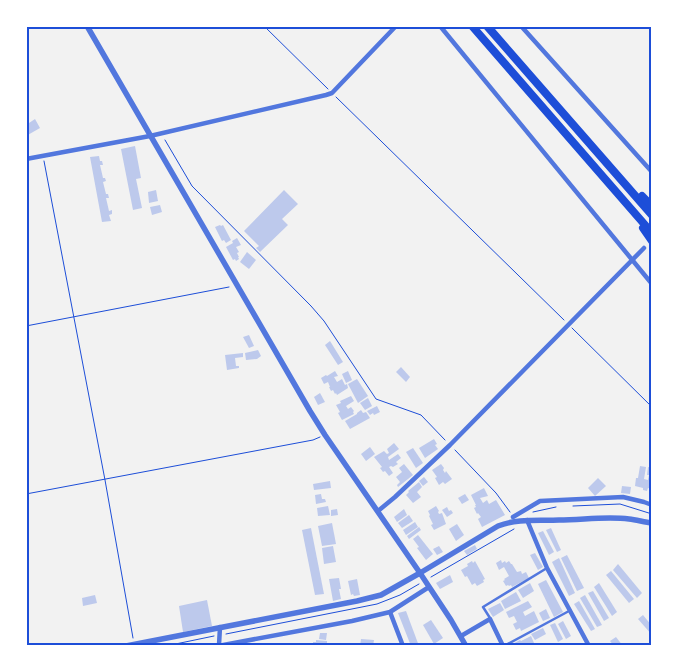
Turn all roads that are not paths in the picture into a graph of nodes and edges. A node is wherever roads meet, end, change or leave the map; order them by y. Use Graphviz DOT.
graph roads {
  1 [pos="87,26"];
  2 [pos="396,26"];
  3 [pos="440,26"];
  4 [pos="472,26"];
  5 [pos="487,26"];
  6 [pos="521,26"];
  7 [pos="150,136"];
  8 [pos="593,147"];
  9 [pos="26,160"];
  10 [pos="652,172"];
  11 [pos="652,206"];
  12 [pos="630,207"];
  13 [pos="652,215"];
  14 [pos="652,233"];
  15 [pos="652,241"];
  16 [pos="644,248"];
  17 [pos="632,260"];
  18 [pos="652,284"];
  19 [pos="652,505"];
  20 [pos="378,511"];
  21 [pos="512,517"];
  22 [pos="527,520"];
  23 [pos="652,523"];
  24 [pos="547,568"];
  25 [pos="420,573"];
  26 [pos="429,587"];
  27 [pos="570,610"];
  28 [pos="390,612"];
  29 [pos="490,619"];
  30 [pos="220,627"];
  31 [pos="461,636"];
  32 [pos="126,646"];
  33 [pos="218,646"];
  34 [pos="403,646"];
  35 [pos="466,646"];
  36 [pos="503,646"];
  37 [pos="589,646"];
  1 -- 7 [label="street"];
  2 -- 7 [label="street"];
  3 -- 17 [label="street"];
  4 -- 12 [label="highway"];
  5 -- 8 [label="highway"];
  6 -- 10 [label="street"];
  7 -- 9 [label="street"];
  7 -- 20 [label="street"];
  8 -- 11 [label="highway"];
  8 -- 13 [label="highway"];
  12 -- 14 [label="highway"];
  12 -- 15 [label="highway"];
  16 -- 17 [label="street"];
  17 -- 18 [label="street"];
  17 -- 20 [label="street"];
  19 -- 21 [label="street"];
  20 -- 25 [label="street"];
  22 -- 23 [label="street"];
  22 -- 24 [label="street"];
  22 -- 25 [label="street"];
  24 -- 27 [label="street"];
  24 -- 29 [label="lane"];
  25 -- 26 [label="street"];
  25 -- 30 [label="street"];
  26 -- 28 [label="street"];
  26 -- 31 [label="street"];
  27 -- 36 [label="lane"];
  27 -- 37 [label="street"];
  28 -- 33 [label="street"];
  28 -- 34 [label="street"];
  29 -- 31 [label="street"];
  29 -- 36 [label="street"];
  30 -- 32 [label="street"];
  30 -- 33 [label="street"];
  31 -- 35 [label="street"];
}
